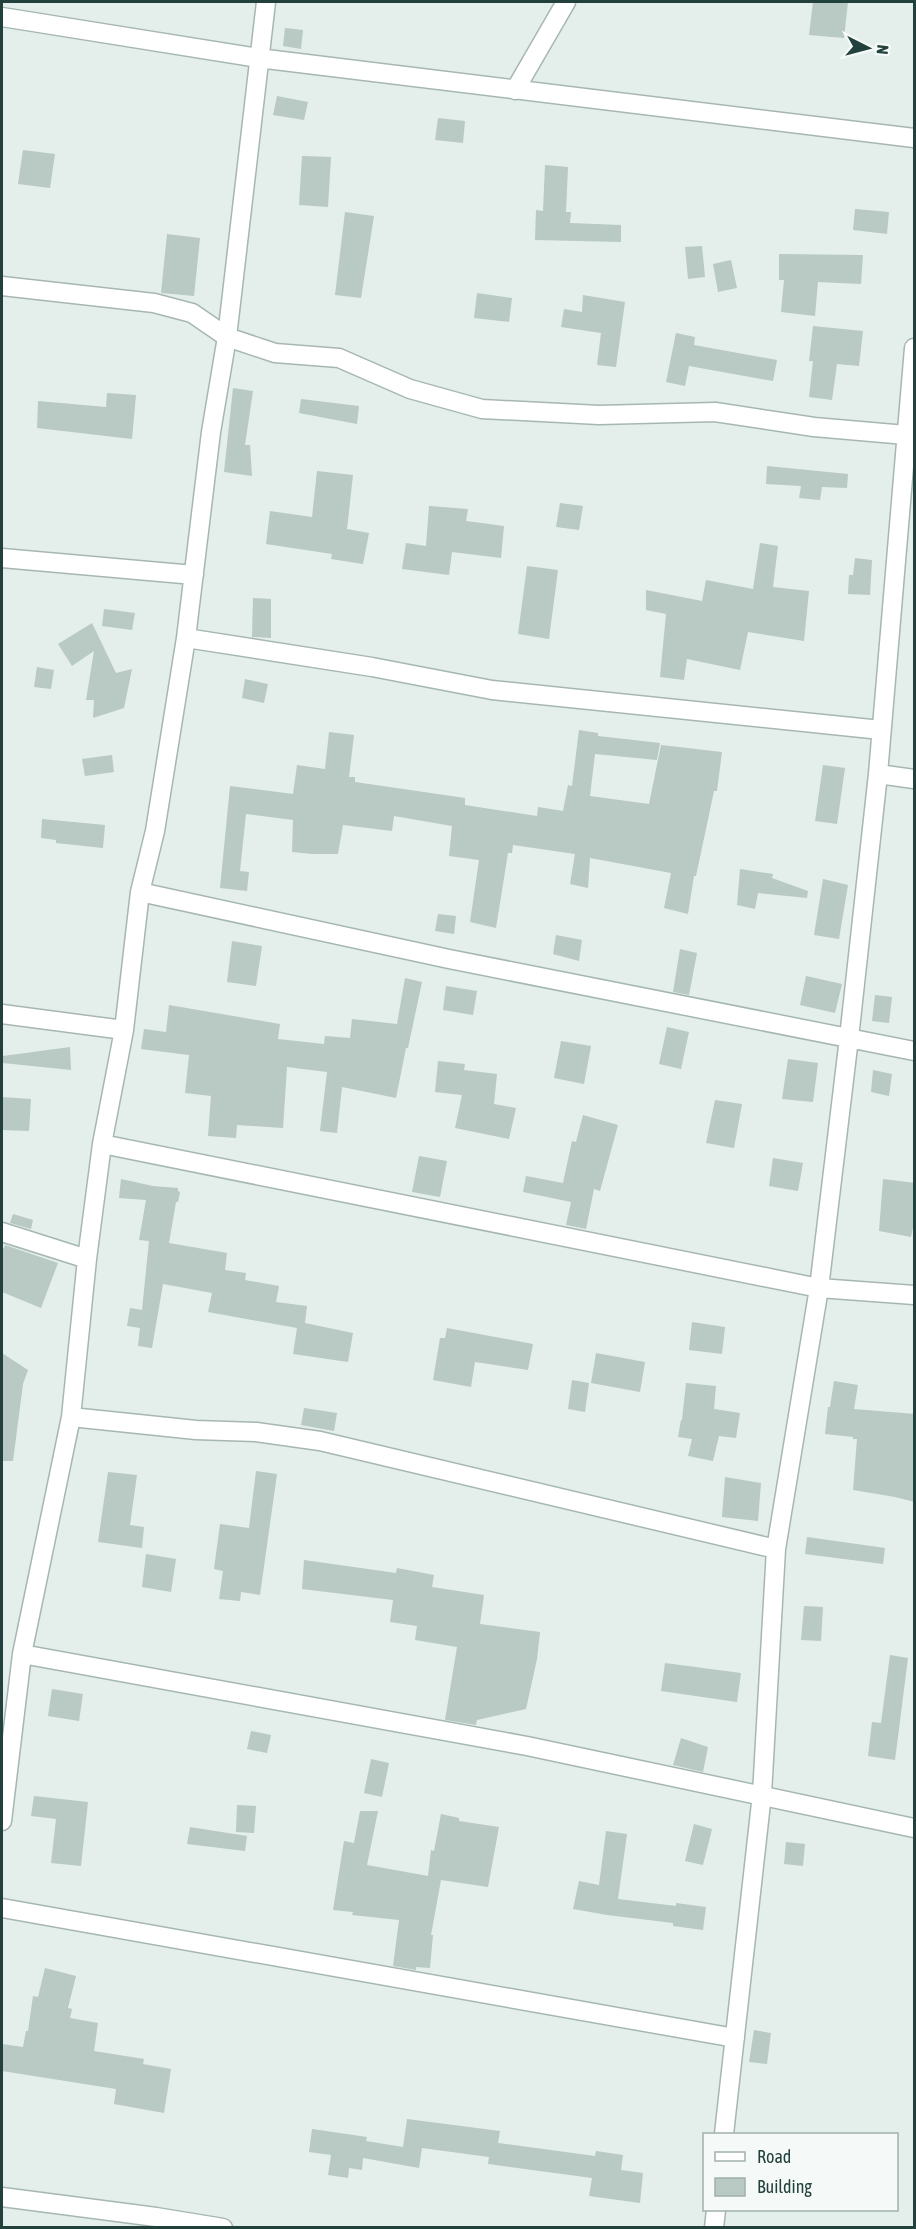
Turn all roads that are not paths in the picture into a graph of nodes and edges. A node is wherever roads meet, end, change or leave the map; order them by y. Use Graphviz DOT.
graph roads {
  1 [pos="266,2"];
  2 [pos="566,2"];
  3 [pos="2,17"];
  4 [pos="258,58"];
  5 [pos="515,90"];
  6 [pos="915,138"];
  7 [pos="2,286"];
  8 [pos="227,337"];
  9 [pos="915,348"];
  10 [pos="906,435"];
  11 [pos="2,558"];
  12 [pos="194,575"];
  13 [pos="186,638"];
  14 [pos="881,730"];
  15 [pos="878,774"];
  16 [pos="915,778"];
  17 [pos="140,892"];
  18 [pos="2,1014"];
  19 [pos="124,1030"];
  20 [pos="849,1038"];
  21 [pos="915,1051"];
  22 [pos="102,1144"];
  23 [pos="2,1232"];
  24 [pos="87,1259"];
  25 [pos="819,1288"];
  26 [pos="915,1295"];
  27 [pos="71,1417"];
  28 [pos="776,1549"];
  29 [pos="22,1654"];
  30 [pos="762,1794"];
  31 [pos="2,1821"];
  32 [pos="915,1828"];
  33 [pos="2,1908"];
  34 [pos="735,2037"];
  35 [pos="724,2133"];
  36 [pos="2,2197"];
  37 [pos="716,2211"];
  38 [pos="223,2228"];
  39 [pos="714,2228"];
  1 -- 4 [label="street"];
  2 -- 5 [label="street"];
  3 -- 4 [label="street"];
  4 -- 5 [label="street"];
  4 -- 8 [label="street"];
  5 -- 6 [label="street"];
  7 -- 8 [label="street"];
  8 -- 10 [label="street"];
  8 -- 12 [label="street"];
  9 -- 10 [label="street"];
  10 -- 14 [label="street"];
  11 -- 12 [label="street"];
  12 -- 13 [label="street"];
  13 -- 14 [label="street"];
  13 -- 17 [label="street"];
  14 -- 15 [label="street"];
  15 -- 16 [label="street"];
  15 -- 20 [label="street"];
  17 -- 19 [label="street"];
  17 -- 20 [label="street"];
  18 -- 19 [label="street"];
  19 -- 22 [label="street"];
  20 -- 21 [label="street"];
  20 -- 25 [label="street"];
  22 -- 24 [label="street"];
  22 -- 25 [label="street"];
  23 -- 24 [label="street"];
  24 -- 27 [label="street"];
  25 -- 26 [label="street"];
  25 -- 28 [label="street"];
  27 -- 28 [label="street"];
  27 -- 29 [label="street"];
  28 -- 30 [label="street"];
  29 -- 30 [label="street"];
  29 -- 31 [label="street"];
  30 -- 32 [label="street"];
  30 -- 34 [label="street"];
  33 -- 34 [label="street"];
  34 -- 35 [label="street"];
  36 -- 38 [label="street"];
  37 -- 39 [label="street"];
}
